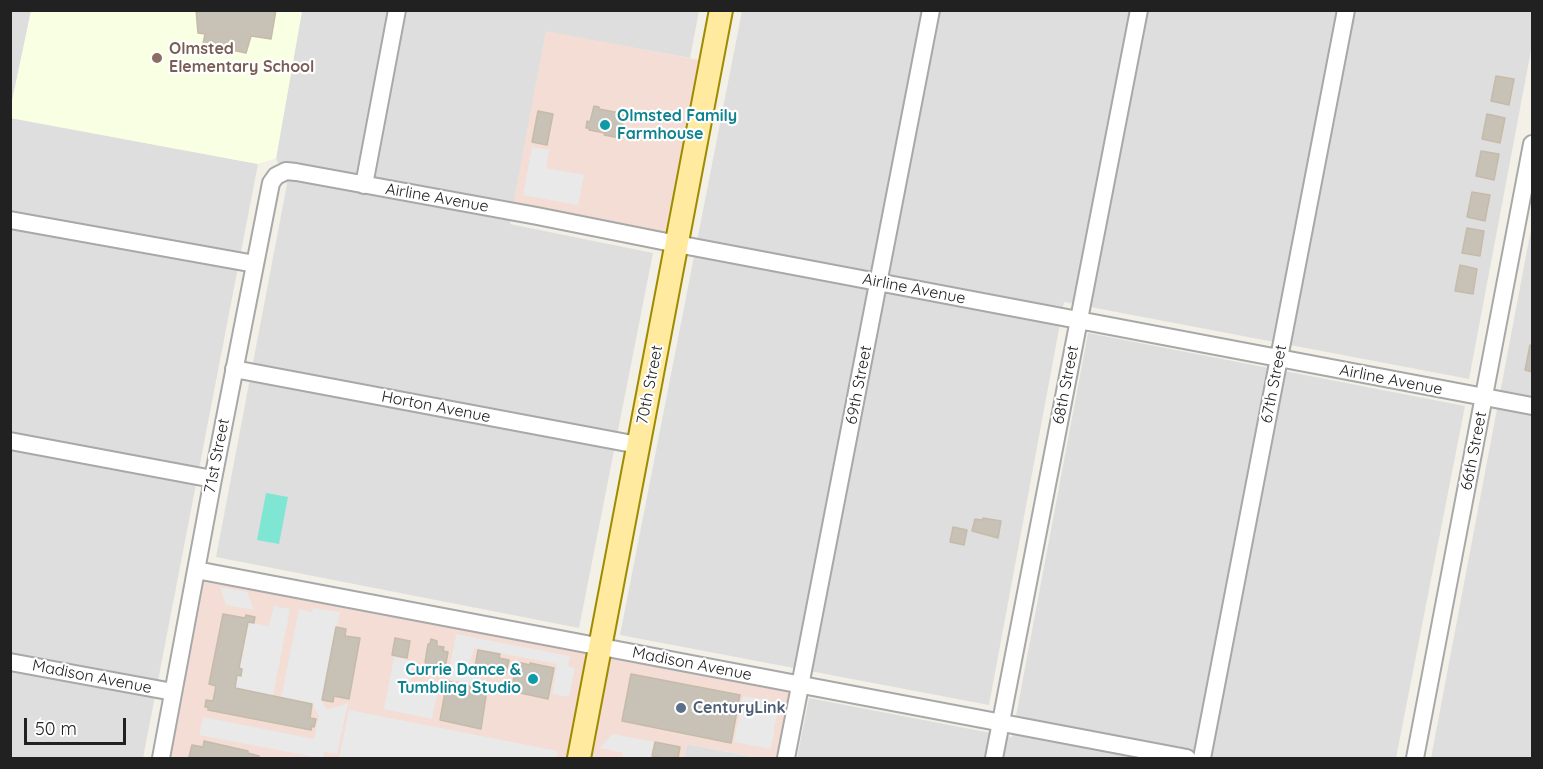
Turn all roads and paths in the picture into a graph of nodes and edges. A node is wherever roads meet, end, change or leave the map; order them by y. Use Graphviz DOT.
graph roads {
  1 [pos="397,10"];
  2 [pos="721,10"];
  3 [pos="931,10"];
  4 [pos="1139,10"];
  5 [pos="1346,10"];
  6 [pos="1533,144"];
  7 [pos="296,172"];
  8 [pos="364,185"];
  9 [pos="10,220"];
  10 [pos="677,244"];
  11 [pos="255,264"];
  12 [pos="879,282"];
  13 [pos="1079,320"];
  14 [pos="1279,358"];
  15 [pos="234,369"];
  16 [pos="1484,397"];
  17 [pos="1533,406"];
  18 [pos="10,441"];
  19 [pos="639,445"];
  20 [pos="213,479"];
  21 [pos="196,570"];
  22 [pos="600,647"];
  23 [pos="10,662"];
  24 [pos="801,685"];
  25 [pos="173,692"];
  26 [pos="1001,723"];
  27 [pos="161,759"];
  28 [pos="579,759"];
  29 [pos="786,759"];
  30 [pos="994,759"];
  31 [pos="1187,759"];
  32 [pos="1202,759"];
  33 [pos="1415,759"];
  1 -- 8 [label="street"];
  2 -- 10 [label="main road, 70th Street"];
  3 -- 12 [label="street, 69th Street"];
  4 -- 13 [label="street, 68th Street"];
  5 -- 14 [label="street, 67th Street"];
  6 -- 16 [label="street, 66th Street"];
  7 -- 8 [label="street, Airline Avenue"];
  7 -- 11 [label="street, 71st Street"];
  8 -- 10 [label="street, Airline Avenue"];
  9 -- 11 [label="street"];
  10 -- 12 [label="street, Airline Avenue"];
  10 -- 19 [label="main road, 70th Street"];
  11 -- 15 [label="street, 71st Street"];
  12 -- 13 [label="street, Airline Avenue"];
  12 -- 24 [label="street, 69th Street"];
  13 -- 14 [label="street, Airline Avenue"];
  13 -- 26 [label="street, 68th Street"];
  14 -- 16 [label="street, Airline Avenue"];
  14 -- 32 [label="street, 67th Street"];
  15 -- 19 [label="street, Horton Avenue"];
  15 -- 20 [label="street, 71st Street"];
  16 -- 17 [label="street, Airline Avenue"];
  16 -- 33 [label="street, 66th Street"];
  18 -- 20 [label="street"];
  19 -- 22 [label="main road, 70th Street"];
  20 -- 21 [label="street, 71st Street"];
  21 -- 22 [label="street, Madison Avenue"];
  21 -- 25 [label="street, 71st Street"];
  22 -- 24 [label="street, Madison Avenue"];
  22 -- 28 [label="main road, 70th Street"];
  23 -- 25 [label="street, Madison Avenue"];
  24 -- 26 [label="street, Madison Avenue"];
  24 -- 29 [label="street, 69th Street"];
  25 -- 27 [label="street, 71st Street"];
  26 -- 30 [label="street, 68th Street"];
  26 -- 31 [label="street, Madison Avenue"];
}
